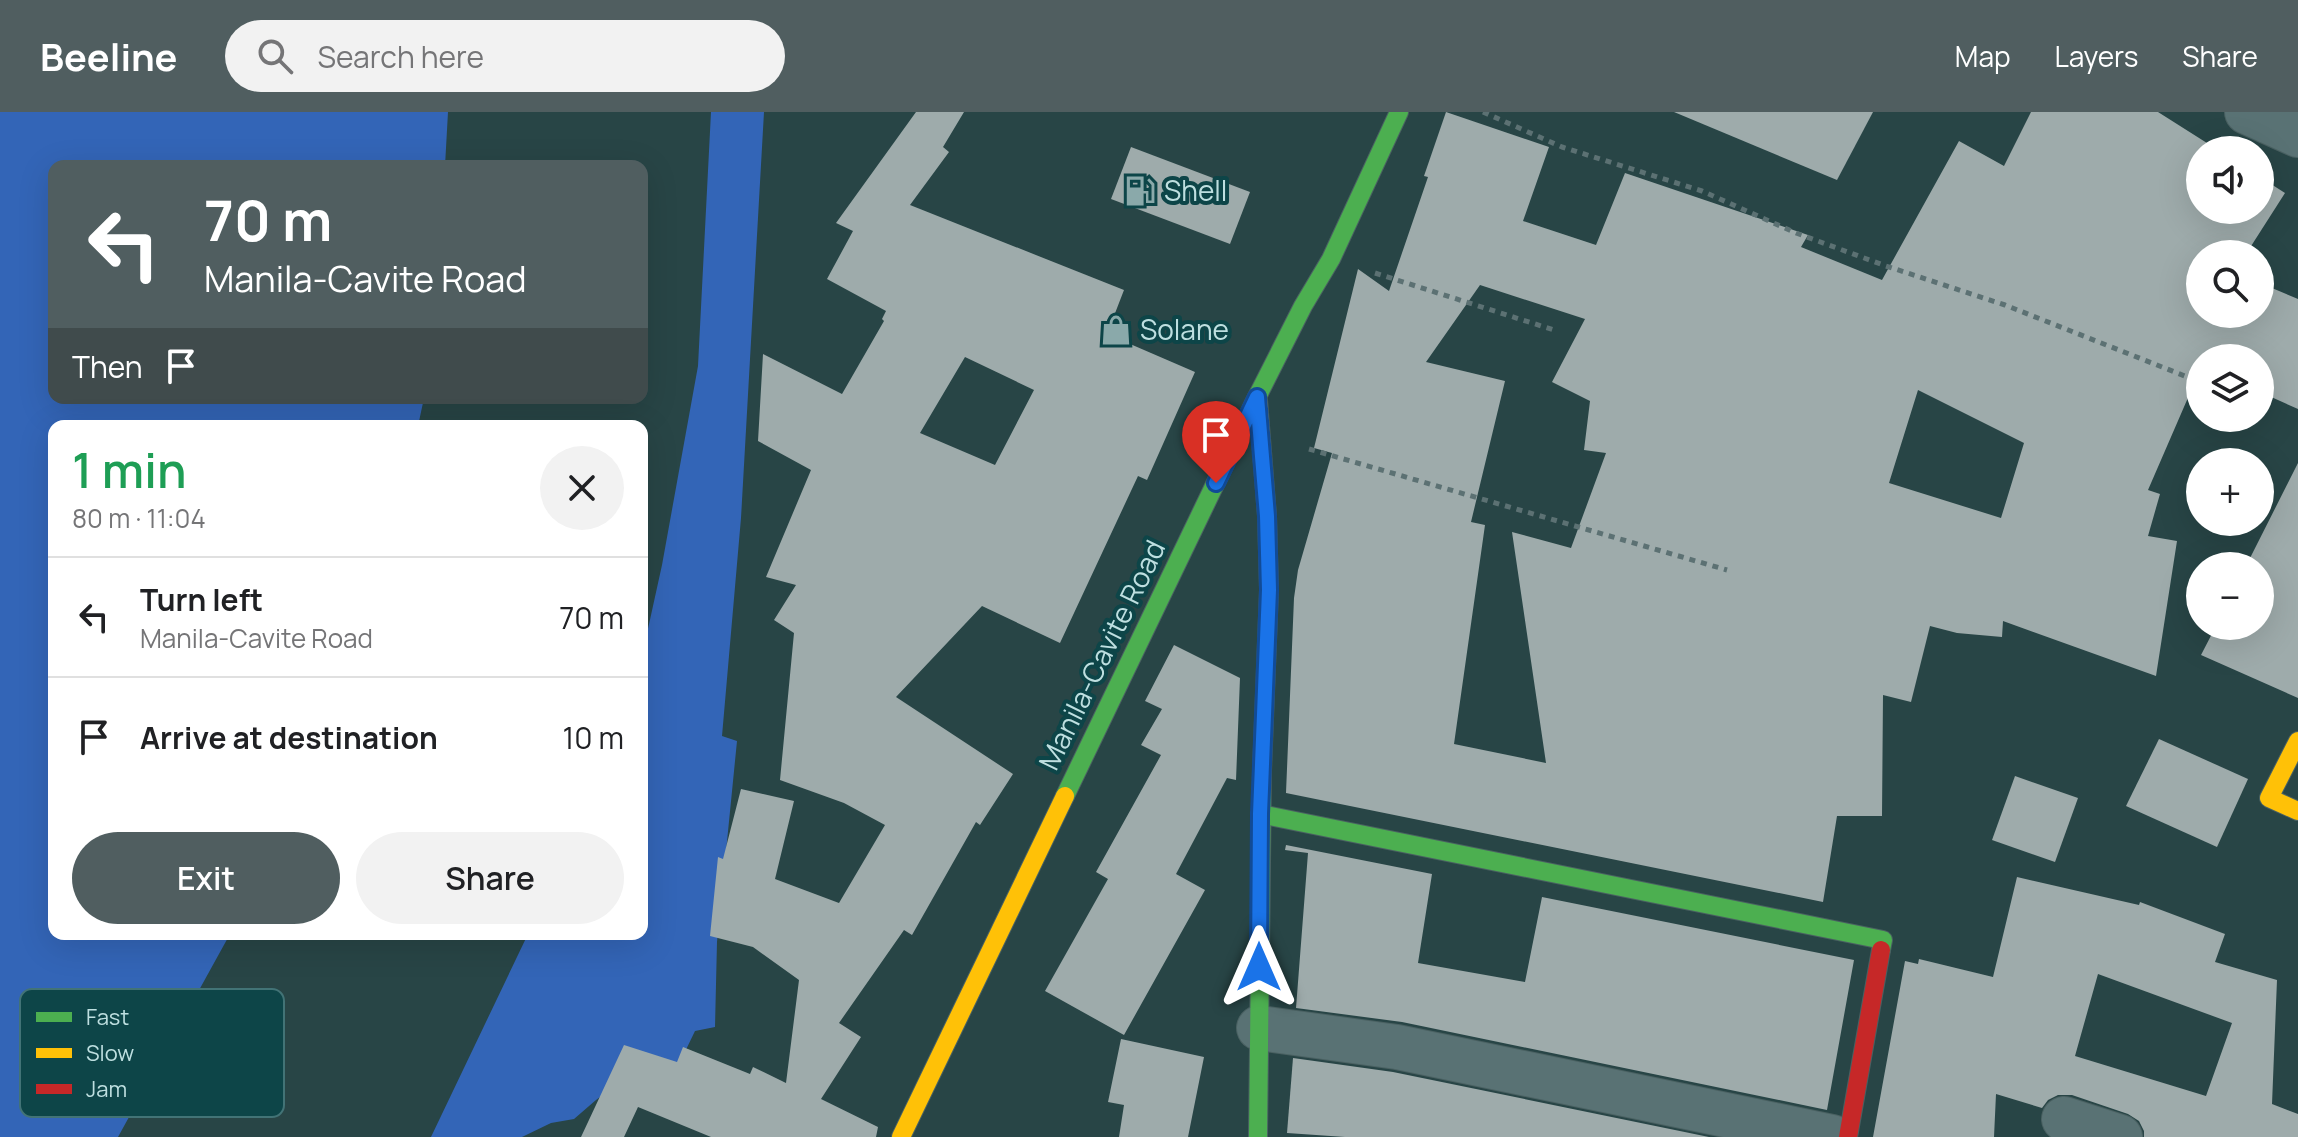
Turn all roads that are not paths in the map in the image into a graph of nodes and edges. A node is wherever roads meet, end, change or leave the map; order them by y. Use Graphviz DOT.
graph roads {
  1 [pos="1399,112"];
  2 [pos="2247,112"];
  3 [pos="2298,135"];
  4 [pos="1257,397"];
  5 [pos="2298,741"];
  6 [pos="2298,811"];
  7 [pos="1260,814"];
  8 [pos="1259,1028"];
  9 [pos="2064,1119"];
  10 [pos="901,1137"];
  11 [pos="1258,1137"];
  12 [pos="1832,1137"];
  13 [pos="1848,1137"];
  14 [pos="2120,1137"];
  1 -- 4 [label="street, Manila-Cavite Road"];
  2 -- 3 [label="street"];
  4 -- 7 [label="street"];
  4 -- 10 [label="street, Manila-Cavite Road"];
  5 -- 6 [label="street"];
  7 -- 8 [label="street"];
  7 -- 13 [label="street"];
  8 -- 11 [label="street"];
  8 -- 12 [label="street"];
  9 -- 14 [label="street"];
}
